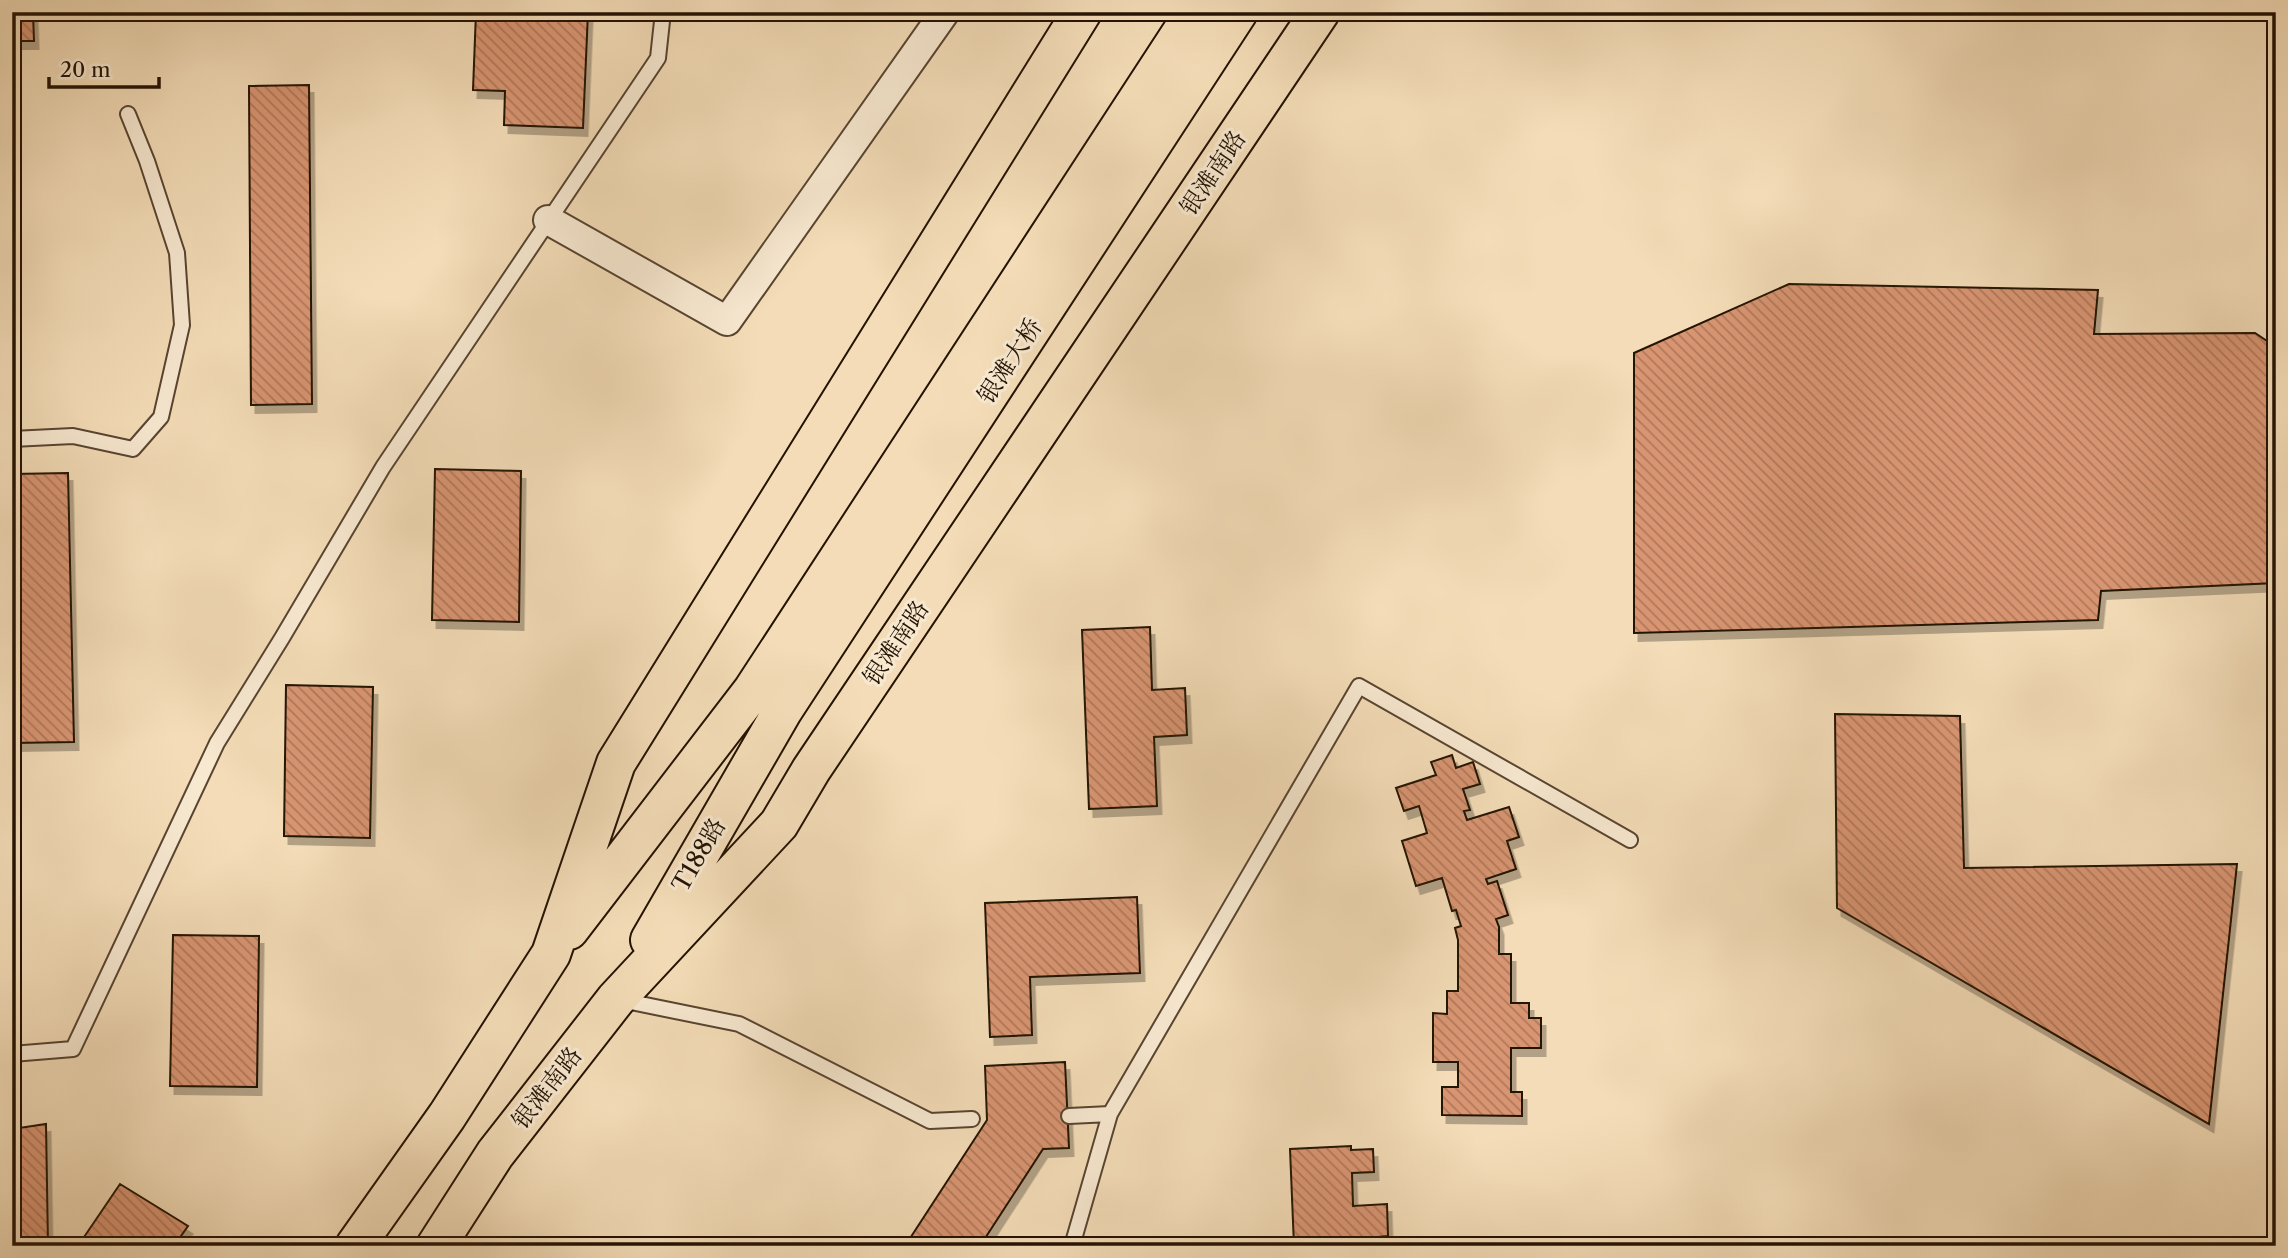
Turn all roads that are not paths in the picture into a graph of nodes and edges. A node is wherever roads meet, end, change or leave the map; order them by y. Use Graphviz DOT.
graph roads {
  1 [pos="663,12"];
  2 [pos="945,12"];
  3 [pos="1082,12"];
  4 [pos="1195,12"];
  5 [pos="1238,12"];
  6 [pos="1320,12"];
  7 [pos="128,114"];
  8 [pos="548,220"];
  9 [pos="12,439"];
  10 [pos="768,700"];
  11 [pos="1630,840"];
  12 [pos="551,954"];
  13 [pos="616,999"];
  14 [pos="12,1054"];
  15 [pos="1110,1114"];
  16 [pos="1069,1116"];
  17 [pos="972,1119"];
  18 [pos="355,1246"];
  19 [pos="436,1246"];
  20 [pos="1072,1246"];
  1 -- 8 [label="lane"];
  2 -- 8 [label="street"];
  3 -- 12 [label="main road"];
  4 -- 10 [label="main road, 银滩大桥"];
  5 -- 10 [label="main road, 银滩大桥"];
  6 -- 13 [label="main road, 银滩南路"];
  7 -- 9 [label="lane"];
  8 -- 14 [label="lane"];
  10 -- 12 [label="main road"];
  10 -- 13 [label="main road, T188路"];
  11 -- 15 [label="lane"];
  12 -- 18 [label="main road"];
  13 -- 17 [label="lane"];
  13 -- 19 [label="main road, 银滩南路"];
  15 -- 16 [label="lane"];
  15 -- 20 [label="lane"];
}
